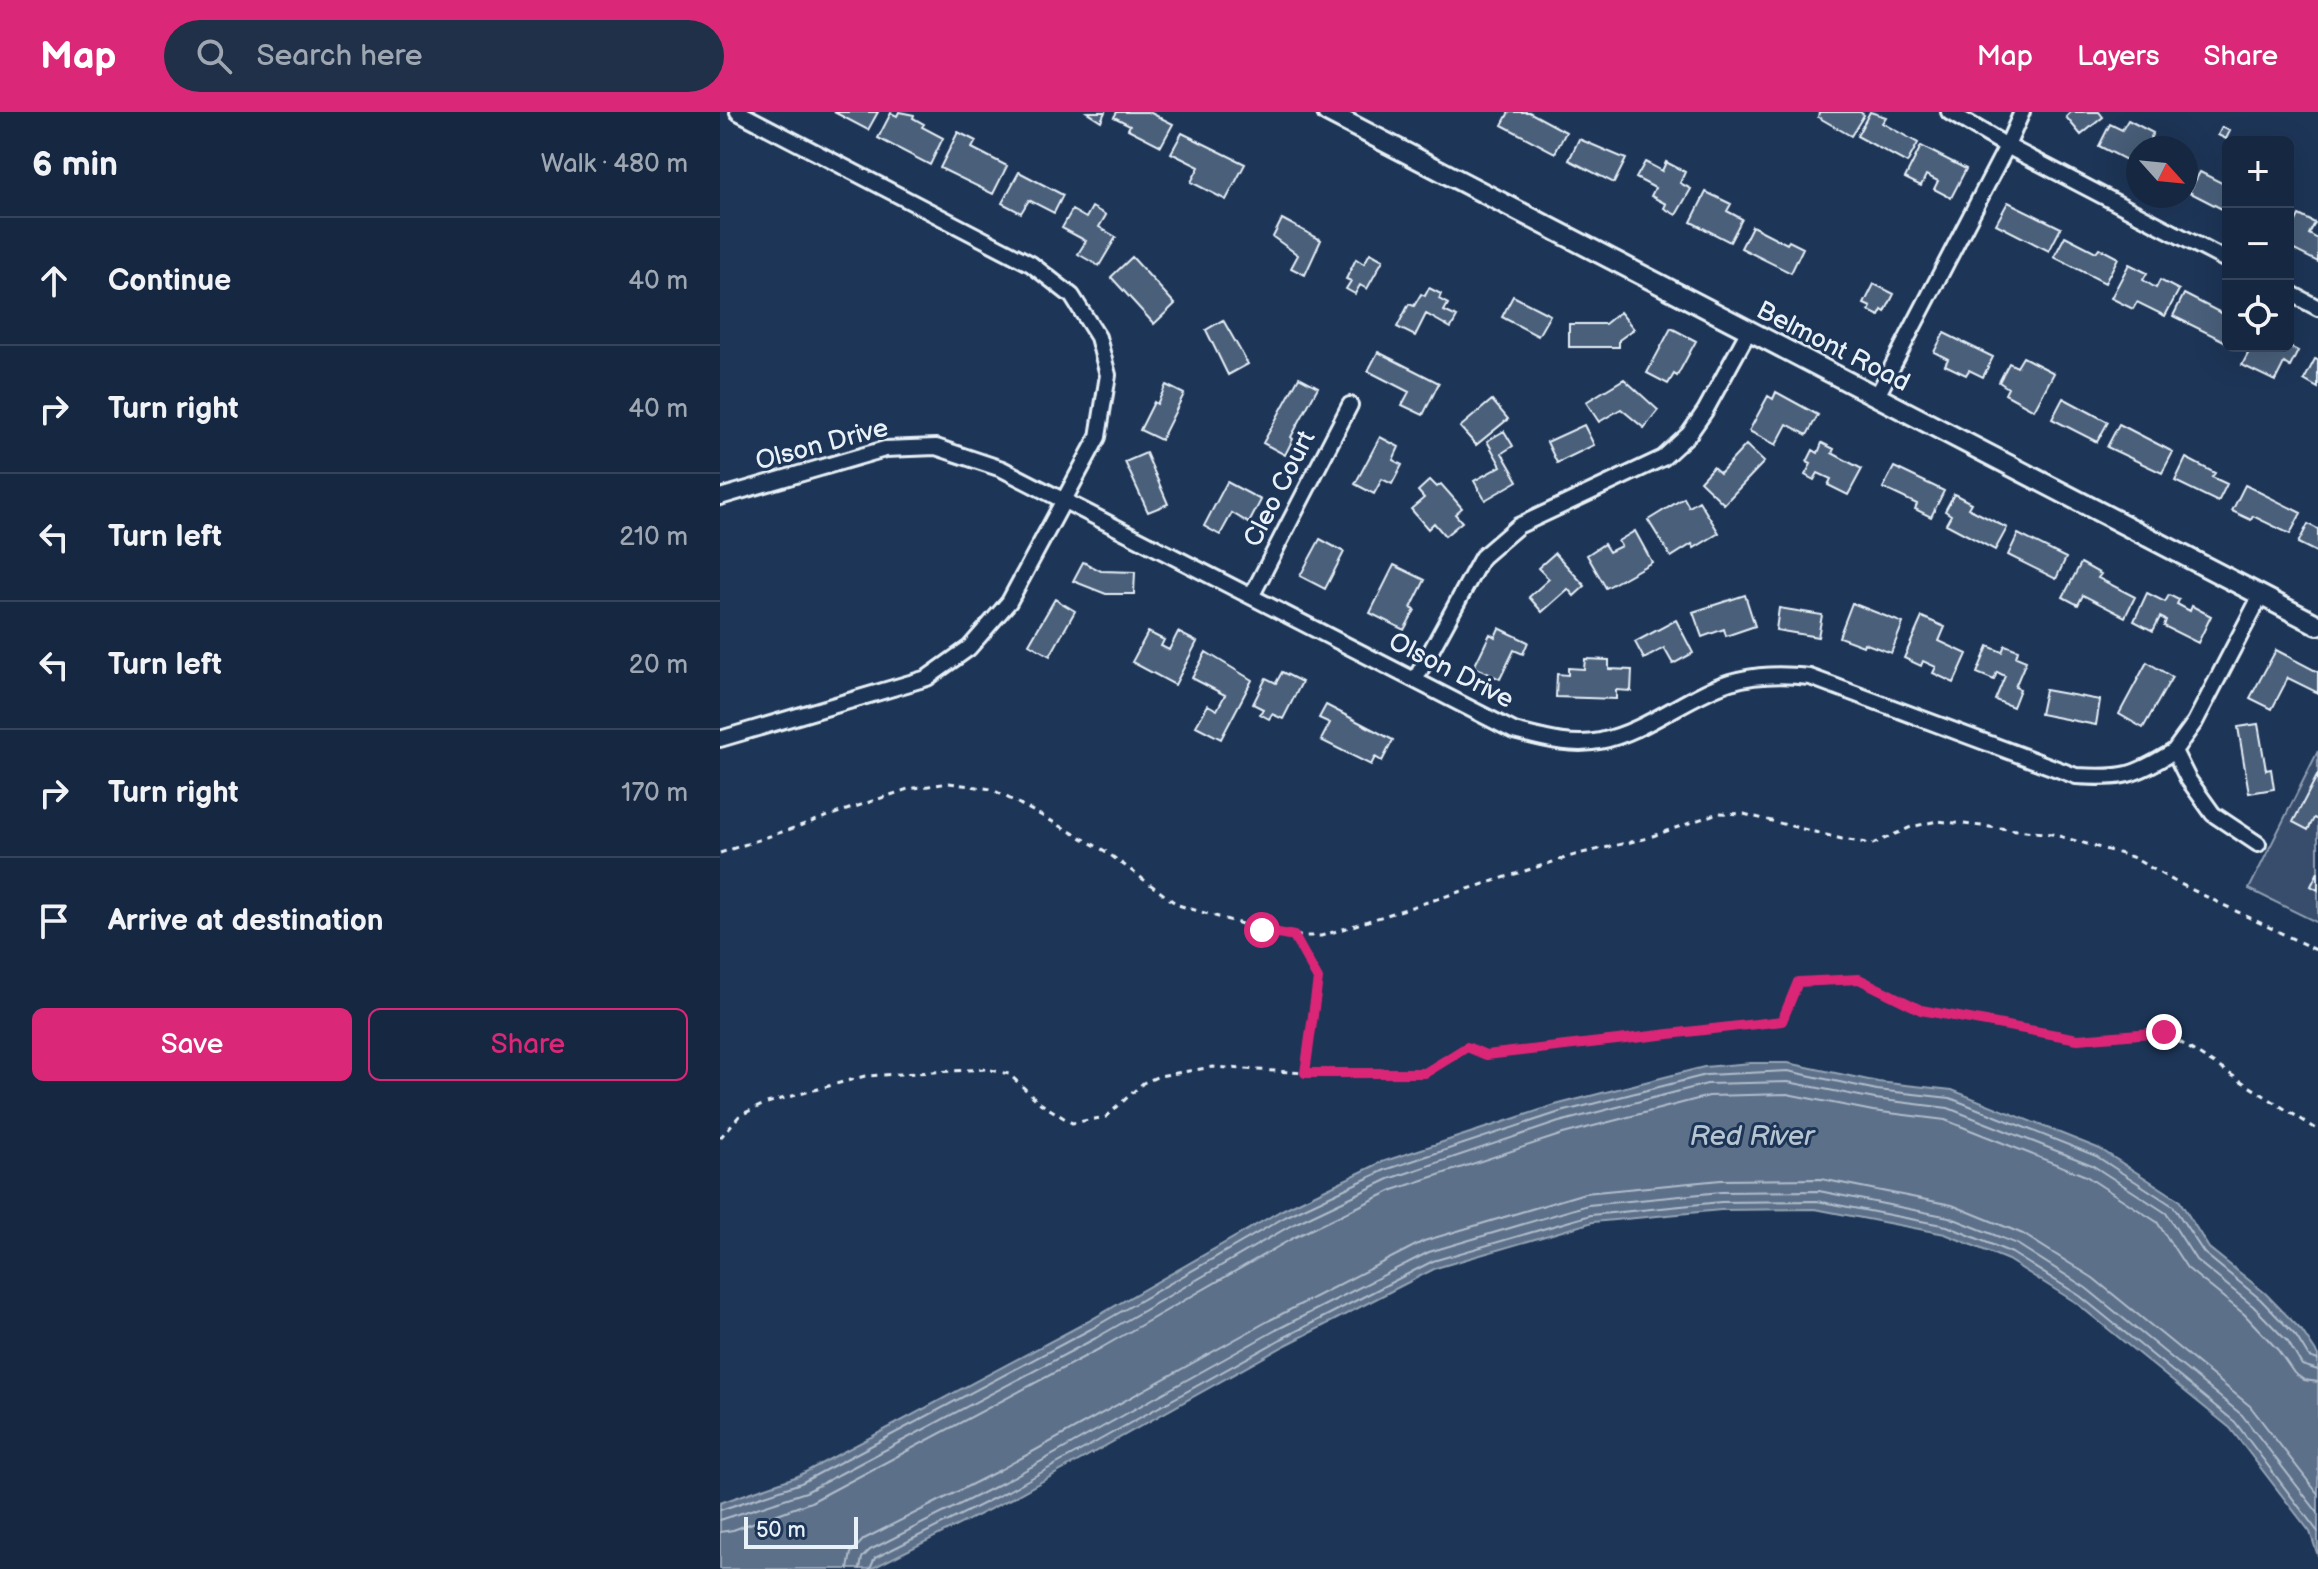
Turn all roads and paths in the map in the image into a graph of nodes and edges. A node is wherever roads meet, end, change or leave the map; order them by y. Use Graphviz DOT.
graph roads {
  1 [pos="738,112"];
  2 [pos="1327,112"];
  3 [pos="1949,112"];
  4 [pos="2022,112"];
  5 [pos="2007,146"];
  6 [pos="2222,258"];
  7 [pos="2294,295"];
  8 [pos="2318,308"];
  9 [pos="1748,332"];
  10 [pos="1876,398"];
  11 [pos="1350,405"];
  12 [pos="720,497"];
  13 [pos="1064,500"];
  14 [pos="1252,595"];
  15 [pos="2261,595"];
  16 [pos="2318,625"];
  17 [pos="1415,680"];
  18 [pos="720,739"];
  19 [pos="2174,751"];
  20 [pos="2258,844"];
  21 [pos="720,853"];
  22 [pos="1294,936"];
  23 [pos="2318,951"];
  24 [pos="1305,1073"];
  25 [pos="2318,1130"];
  26 [pos="720,1138"];
  1 -- 13 [label="street"];
  2 -- 9 [label="street, Belmont Road"];
  3 -- 5 [label="street"];
  4 -- 5 [label="street"];
  5 -- 6 [label="street"];
  5 -- 10 [label="street"];
  7 -- 8 [label="street"];
  9 -- 10 [label="street, Belmont Road"];
  9 -- 17 [label="street"];
  10 -- 15 [label="street, Belmont Road"];
  11 -- 14 [label="street, Cleo Court"];
  12 -- 13 [label="street, Olson Drive"];
  13 -- 14 [label="street, Olson Drive"];
  13 -- 18 [label="street"];
  14 -- 17 [label="street, Olson Drive"];
  15 -- 16 [label="street, Belmont Road"];
  15 -- 19 [label="street"];
  17 -- 19 [label="street, Olson Drive"];
  19 -- 20 [label="street"];
  21 -- 22 [label="path"];
  22 -- 23 [label="path"];
  22 -- 24 [label="path"];
  24 -- 25 [label="path"];
  24 -- 26 [label="path"];
}
